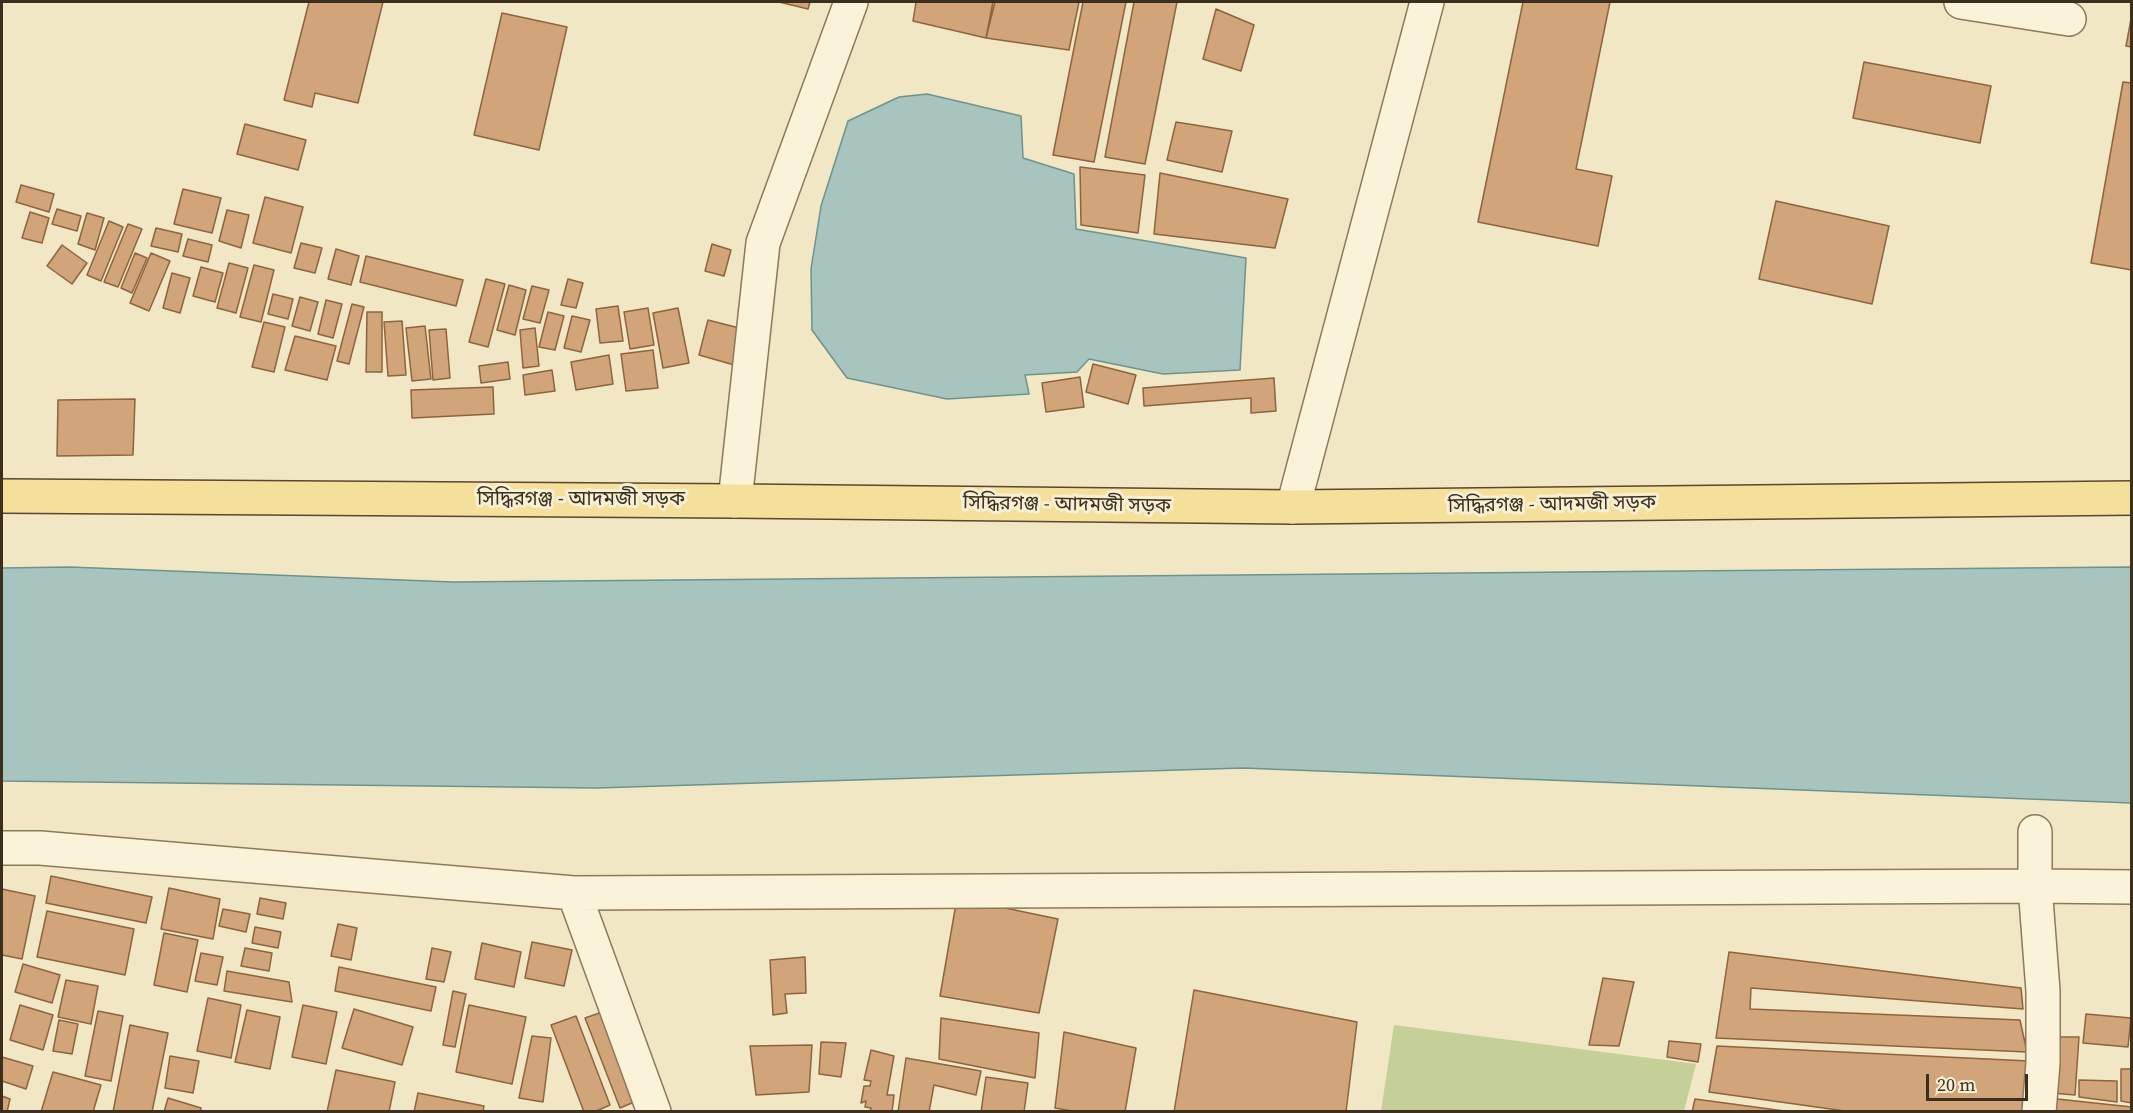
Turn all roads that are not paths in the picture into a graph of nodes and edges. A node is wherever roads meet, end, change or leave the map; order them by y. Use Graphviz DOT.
graph roads {
  1 [pos="852,2"];
  2 [pos="1427,2"];
  3 [pos="1960,2"];
  4 [pos="2069,19"];
  5 [pos="2,496"];
  6 [pos="2132,498"];
  7 [pos="735,501"];
  8 [pos="1293,507"];
  9 [pos="2035,832"];
  10 [pos="2,848"];
  11 [pos="2035,886"];
  12 [pos="2132,888"];
  13 [pos="574,893"];
  14 [pos="654,1112"];
  15 [pos="2039,1112"];
  1 -- 7 [label="street"];
  2 -- 8 [label="street"];
  3 -- 4 [label="street"];
  5 -- 7 [label="main road, সিদ্ধিরগঞ্জ - আদমজী সড়ক"];
  6 -- 8 [label="main road, সিদ্ধিরগঞ্জ - আদমজী সড়ক"];
  7 -- 8 [label="main road, সিদ্ধিরগঞ্জ - আদমজী সড়ক"];
  9 -- 11 [label="street"];
  10 -- 13 [label="street"];
  11 -- 12 [label="street"];
  11 -- 13 [label="street"];
  11 -- 15 [label="street"];
  13 -- 14 [label="street"];
}
